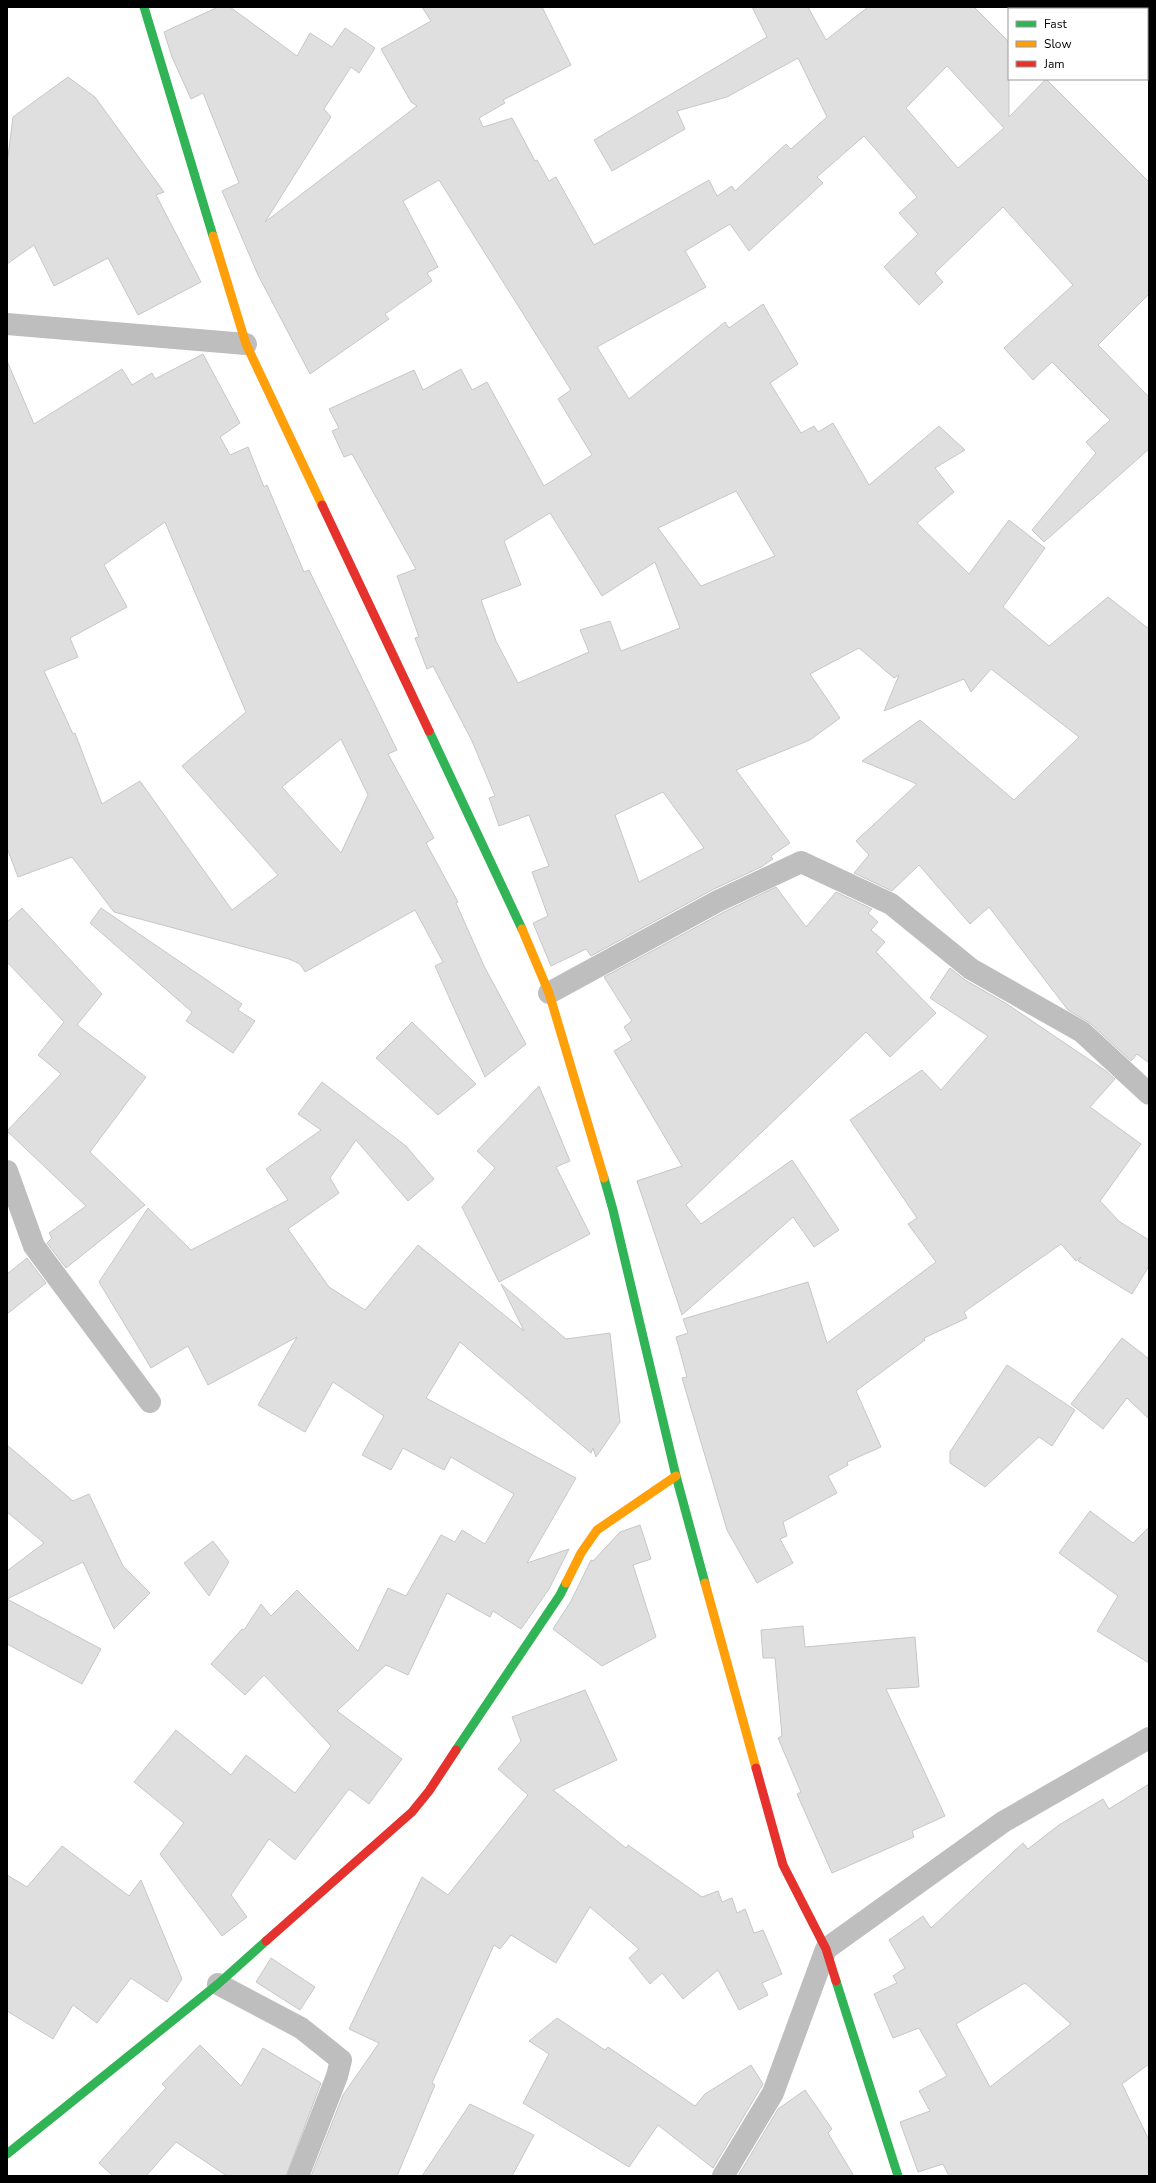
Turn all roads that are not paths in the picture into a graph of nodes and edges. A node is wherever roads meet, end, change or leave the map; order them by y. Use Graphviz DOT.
graph roads {
  1 [pos="144,7"];
  2 [pos="7,324"];
  3 [pos="246,344"];
  4 [pos="549,993"];
  5 [pos="1149,1094"];
  6 [pos="7,1171"];
  7 [pos="150,1402"];
  8 [pos="676,1476"];
  9 [pos="1149,1738"];
  10 [pos="826,1949"];
  11 [pos="218,1984"];
  12 [pos="7,2154"];
  13 [pos="298,2176"];
  14 [pos="723,2176"];
  15 [pos="898,2176"];
  1 -- 3 [label="street"];
  2 -- 3 [label="street"];
  3 -- 4 [label="street"];
  4 -- 5 [label="street"];
  4 -- 8 [label="street"];
  6 -- 7 [label="street"];
  8 -- 10 [label="street"];
  8 -- 11 [label="street"];
  9 -- 10 [label="street"];
  10 -- 14 [label="street"];
  10 -- 15 [label="street"];
  11 -- 12 [label="street"];
  11 -- 13 [label="street"];
}
